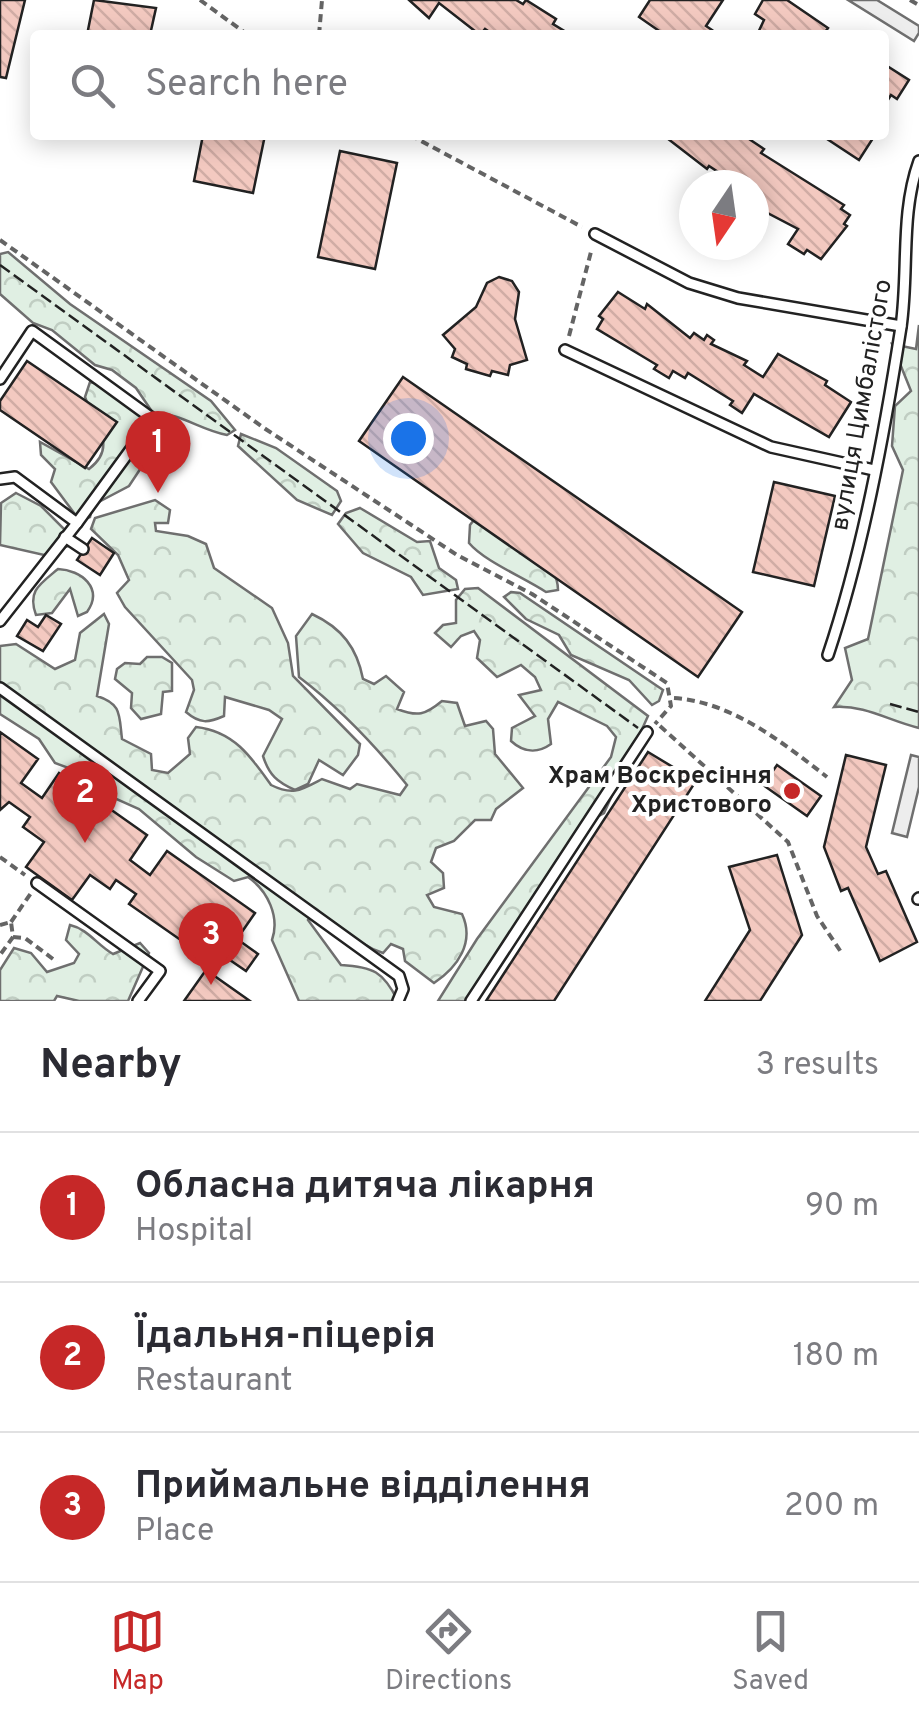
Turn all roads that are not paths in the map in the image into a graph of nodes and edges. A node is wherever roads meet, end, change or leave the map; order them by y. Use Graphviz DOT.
graph roads {
  1 [pos="919,160"];
  2 [pos="595,234"];
  3 [pos="901,326"];
  4 [pos="565,350"];
  5 [pos="0,379"];
  6 [pos="874,470"];
  7 [pos="0,479"];
  8 [pos="77,523"];
  9 [pos="65,538"];
  10 [pos="82,549"];
  11 [pos="0,620"];
  12 [pos="828,655"];
  13 [pos="0,688"];
  14 [pos="647,732"];
  15 [pos="37,884"];
  16 [pos="138,1001"];
  17 [pos="398,1001"];
  18 [pos="470,1001"];
  1 -- 3 [label="lane, вулиця Цимбалістого"];
  2 -- 3 [label="lane"];
  3 -- 6 [label="lane, вулиця Цимбалістого"];
  4 -- 6 [label="lane"];
  5 -- 8 [label="lane"];
  6 -- 12 [label="lane, вулиця Цимбалістого"];
  7 -- 8 [label="lane"];
  8 -- 9 [label="lane"];
  9 -- 10 [label="lane"];
  9 -- 11 [label="lane"];
  13 -- 17 [label="lane"];
  14 -- 18 [label="lane"];
  15 -- 16 [label="lane"];
}
